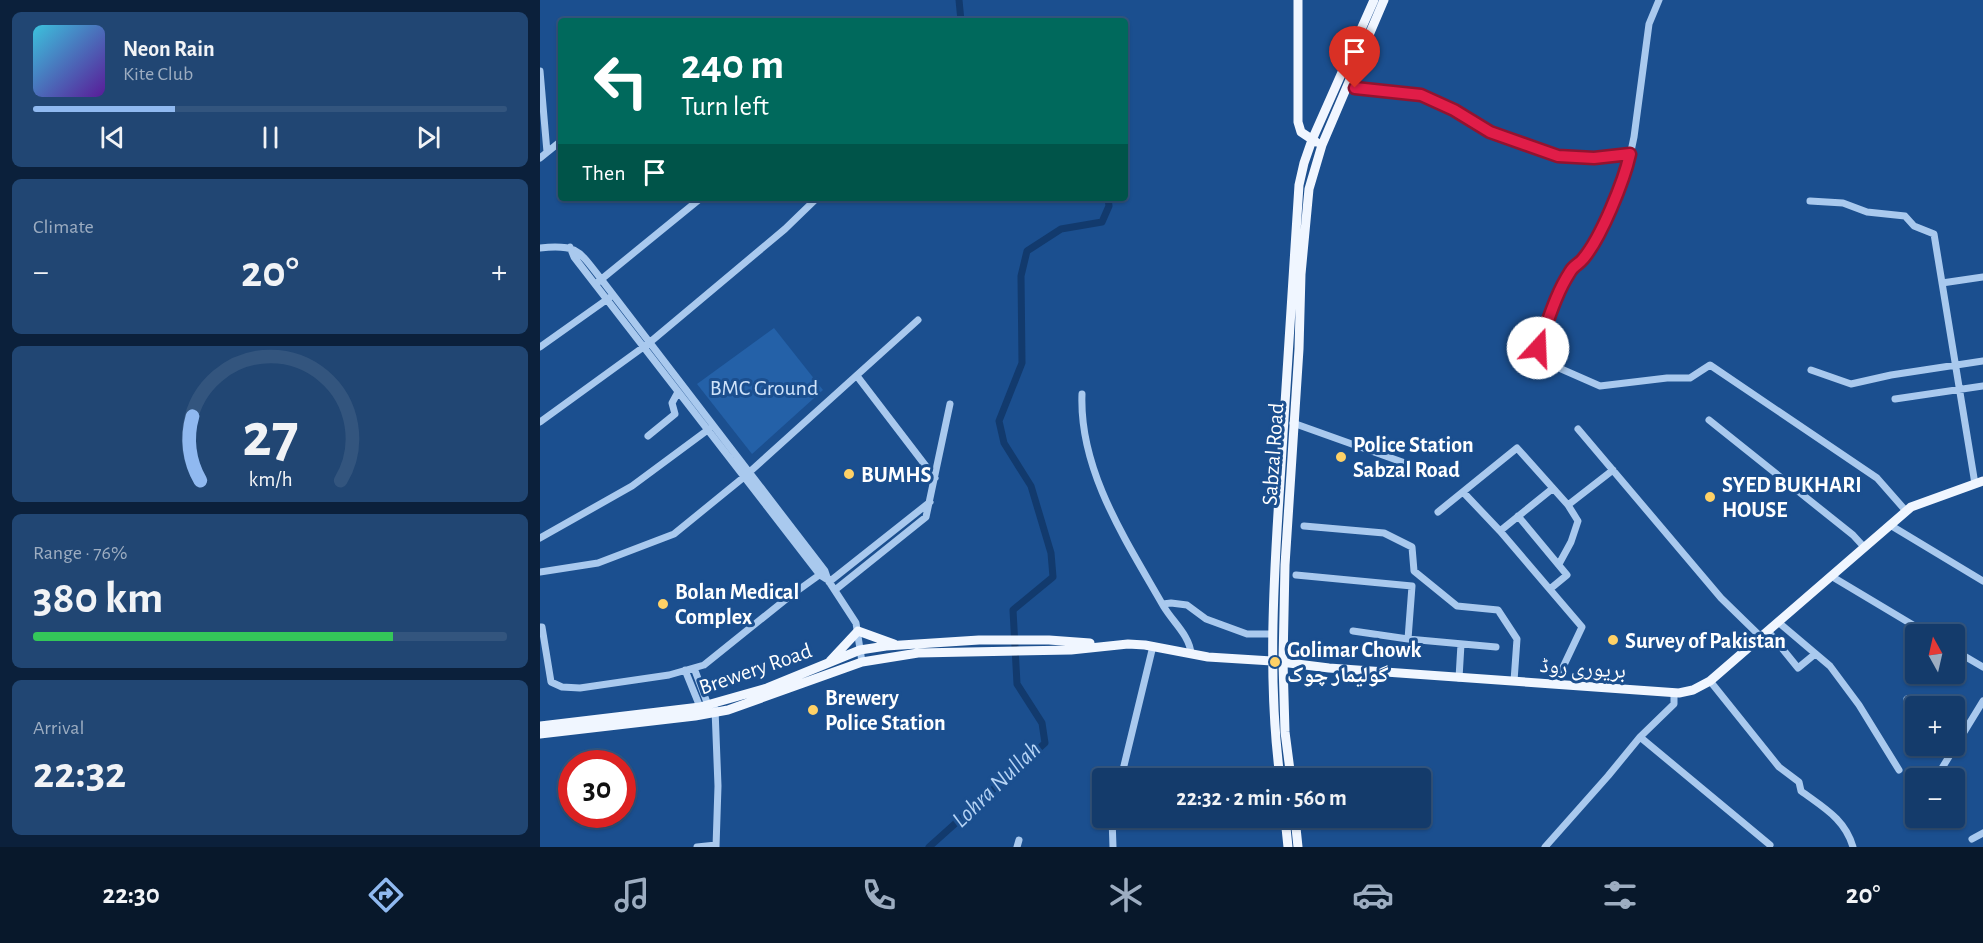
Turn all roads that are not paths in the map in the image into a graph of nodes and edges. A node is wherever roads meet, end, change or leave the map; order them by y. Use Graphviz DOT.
graph roads {
  1 [pos="1299,0"];
  2 [pos="1374,0"];
  3 [pos="1384,0"];
  4 [pos="1659,0"];
  5 [pos="540,70"];
  6 [pos="1347,85"];
  7 [pos="1312,140"];
  8 [pos="558,143"];
  9 [pos="1322,145"];
  10 [pos="547,152"];
  11 [pos="1630,154"];
  12 [pos="540,158"];
  13 [pos="697,201"];
  14 [pos="814,201"];
  15 [pos="1810,201"];
  16 [pos="540,248"];
  17 [pos="1983,277"];
  18 [pos="598,281"];
  19 [pos="1942,283"];
  20 [pos="610,298"];
  21 [pos="918,320"];
  22 [pos="647,345"];
  23 [pos="540,347"];
  24 [pos="1983,361"];
  25 [pos="1955,366"];
  26 [pos="1811,370"];
  27 [pos="857,376"];
  28 [pos="1983,386"];
  29 [pos="1959,390"];
  30 [pos="678,392"];
  31 [pos="1082,394"];
  32 [pos="1894,399"];
  33 [pos="950,404"];
  34 [pos="1709,420"];
  35 [pos="540,422"];
  36 [pos="1293,423"];
  37 [pos="710,428"];
  38 [pos="1578,429"];
  39 [pos="648,436"];
  40 [pos="1287,442"];
  41 [pos="1405,463"];
  42 [pos="1613,470"];
  43 [pos="747,475"];
  44 [pos="934,478"];
  45 [pos="1979,483"];
  46 [pos="1552,489"];
  47 [pos="1463,492"];
  48 [pos="930,502"];
  49 [pos="1568,505"];
  50 [pos="1906,511"];
  51 [pos="1438,512"];
  52 [pos="1518,516"];
  53 [pos="1890,525"];
  54 [pos="1304,526"];
  55 [pos="1500,531"];
  56 [pos="540,538"];
  57 [pos="1864,548"];
  58 [pos="1558,564"];
  59 [pos="540,572"];
  60 [pos="822,573"];
  61 [pos="1296,575"];
  62 [pos="1831,576"];
  63 [pos="828,581"];
  64 [pos="1983,581"];
  65 [pos="1550,589"];
  66 [pos="835,590"];
  67 [pos="1162,604"];
  68 [pos="1778,622"];
  69 [pos="1911,624"];
  70 [pos="540,627"];
  71 [pos="858,631"];
  72 [pos="1353,631"];
  73 [pos="1272,634"];
  74 [pos="1764,634"];
  75 [pos="1408,639"];
  76 [pos="896,644"];
  77 [pos="1461,644"];
  78 [pos="1110,645"];
  79 [pos="1153,646"];
  80 [pos="1496,647"];
  81 [pos="860,650"];
  82 [pos="1191,654"];
  83 [pos="1815,654"];
  84 [pos="1965,656"];
  85 [pos="1278,661"];
  86 [pos="862,662"];
  87 [pos="827,664"];
  88 [pos="1983,667"];
  89 [pos="694,668"];
  90 [pos="685,670"];
  91 [pos="1459,678"];
  92 [pos="1514,681"];
  93 [pos="1710,681"];
  94 [pos="1555,684"];
  95 [pos="1674,693"];
  96 [pos="1983,701"];
  97 [pos="710,707"];
  98 [pos="1981,711"];
  99 [pos="540,726"];
  100 [pos="1965,733"];
  101 [pos="540,734"];
  102 [pos="1640,737"];
  103 [pos="1123,768"];
  104 [pos="1279,768"];
  105 [pos="1290,768"];
  106 [pos="1899,770"];
  107 [pos="1112,828"];
  108 [pos="1286,828"];
  109 [pos="1296,828"];
  110 [pos="1983,833"];
  111 [pos="1972,839"];
  112 [pos="1770,845"];
  113 [pos="716,846"];
  114 [pos="697,847"];
  115 [pos="1113,847"];
  116 [pos="1288,847"];
  117 [pos="1298,847"];
  118 [pos="1545,847"];
  119 [pos="1853,847"];
  1 -- 7 [label="main road"];
  2 -- 7 [label="main road, Sabzal Road"];
  3 -- 6 [label="main road, Sabzal Road"];
  4 -- 11 [label="street"];
  5 -- 10 [label="street"];
  6 -- 9 [label="main road, Sabzal Road"];
  6 -- 11 [label="street"];
  7 -- 9 [label="main road"];
  7 -- 40 [label="main road, Sabzal Road"];
  8 -- 10 [label="street"];
  9 -- 36 [label="main road, Sabzal Road"];
  10 -- 12 [label="street"];
  11 -- 50 [label="street"];
  13 -- 18 [label="street"];
  14 -- 22 [label="street"];
  15 -- 19 [label="street"];
  16 -- 18 [label="street"];
  17 -- 19 [label="street"];
  18 -- 20 [label="street"];
  19 -- 25 [label="street"];
  20 -- 22 [label="street"];
  20 -- 23 [label="street"];
  21 -- 27 [label="street"];
  22 -- 30 [label="street"];
  22 -- 35 [label="street"];
  22 -- 37 [label="street"];
  24 -- 25 [label="street"];
  25 -- 26 [label="street"];
  25 -- 29 [label="street"];
  27 -- 43 [label="street"];
  27 -- 44 [label="street"];
  28 -- 29 [label="street"];
  29 -- 32 [label="street"];
  29 -- 45 [label="street"];
  30 -- 37 [label="street"];
  30 -- 39 [label="street"];
  31 -- 67 [label="street"];
  33 -- 44 [label="street"];
  34 -- 57 [label="street"];
  36 -- 40 [label="main road, Sabzal Road"];
  36 -- 41 [label="street"];
  37 -- 43 [label="street"];
  37 -- 56 [label="street"];
  38 -- 42 [label="street"];
  40 -- 73 [label="main road, Sabzal Road"];
  40 -- 85 [label="main road, Sabzal Road"];
  42 -- 49 [label="street"];
  42 -- 74 [label="street"];
  43 -- 59 [label="street"];
  43 -- 60 [label="street"];
  44 -- 48 [label="street"];
  45 -- 50 [label="main road, بریوری روڈ"];
  46 -- 47 [label="street"];
  46 -- 49 [label="street"];
  46 -- 52 [label="street"];
  47 -- 51 [label="street"];
  47 -- 55 [label="street"];
  48 -- 63 [label="street"];
  48 -- 66 [label="street"];
  49 -- 58 [label="street"];
  50 -- 53 [label="main road, بریوری روڈ"];
  52 -- 55 [label="street"];
  52 -- 58 [label="street"];
  53 -- 57 [label="main road, بریوری روڈ"];
  53 -- 64 [label="street"];
  54 -- 92 [label="street"];
  55 -- 65 [label="street"];
  57 -- 62 [label="main road, بریوری روڈ"];
  58 -- 65 [label="street"];
  60 -- 63 [label="street"];
  60 -- 89 [label="street"];
  61 -- 75 [label="street"];
  62 -- 68 [label="main road, بریوری روڈ"];
  62 -- 69 [label="street"];
  63 -- 66 [label="street"];
  65 -- 94 [label="street"];
  66 -- 71 [label="street"];
  67 -- 73 [label="street"];
  67 -- 82 [label="street"];
  68 -- 74 [label="main road, بریوری روڈ"];
  68 -- 83 [label="street"];
  70 -- 90 [label="street"];
  71 -- 76 [label="main road"];
  71 -- 81 [label="street"];
  71 -- 87 [label="main road"];
  72 -- 75 [label="street"];
  73 -- 85 [label="main road, Sabzal Road"];
  74 -- 83 [label="street"];
  74 -- 93 [label="main road, بریوری روڈ"];
  75 -- 77 [label="street"];
  76 -- 78 [label="main road, Brewery Road"];
  76 -- 81 [label="main road, Brewery Road"];
  77 -- 80 [label="street"];
  77 -- 91 [label="street"];
  78 -- 79 [label="main road, بریوری روڈ"];
  78 -- 86 [label="main road, Brewery Road"];
  79 -- 82 [label="main road, بریوری روڈ"];
  79 -- 103 [label="street"];
  81 -- 86 [label="street"];
  81 -- 87 [label="main road, Brewery Road"];
  82 -- 85 [label="main road, بریوری روڈ"];
  83 -- 106 [label="street"];
  84 -- 88 [label="street"];
  85 -- 91 [label="main road, بریوری روڈ"];
  85 -- 104 [label="main road, Sabzal Road"];
  85 -- 105 [label="main road, Sabzal Road"];
  86 -- 97 [label="main road, Brewery Road"];
  87 -- 97 [label="main road, Brewery Road"];
  89 -- 90 [label="street"];
  89 -- 97 [label="street"];
  90 -- 97 [label="street"];
  91 -- 92 [label="main road, بریوری روڈ"];
  92 -- 94 [label="main road, بریوری روڈ"];
  93 -- 95 [label="main road, بریوری روڈ"];
  93 -- 119 [label="street"];
  94 -- 95 [label="main road, بریوری روڈ"];
  95 -- 102 [label="street"];
  96 -- 98 [label="street"];
  97 -- 99 [label="main road, Brewery Road"];
  97 -- 101 [label="main road, Brewery Road"];
  97 -- 113 [label="street"];
  98 -- 100 [label="street"];
  102 -- 112 [label="street"];
  102 -- 118 [label="street"];
  107 -- 115 [label="street"];
  108 -- 116 [label="main road"];
  109 -- 117 [label="main road"];
  110 -- 111 [label="street"];
  113 -- 114 [label="street"];
}
